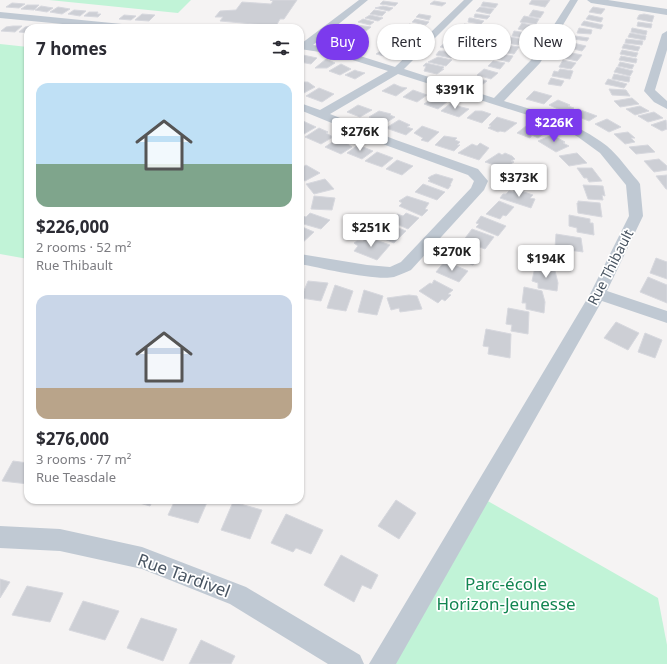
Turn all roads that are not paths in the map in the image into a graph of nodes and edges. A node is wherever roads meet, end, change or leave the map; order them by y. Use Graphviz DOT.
graph roads {
  1 [pos="364,0"];
  2 [pos="469,0"];
  3 [pos="574,0"];
  4 [pos="591,0"];
  5 [pos="667,12"];
  6 [pos="4,15"];
  7 [pos="0,22"];
  8 [pos="93,24"];
  9 [pos="667,34"];
  10 [pos="304,45"];
  11 [pos="304,46"];
  12 [pos="396,71"];
  13 [pos="495,103"];
  14 [pos="667,106"];
  15 [pos="304,108"];
  16 [pos="321,114"];
  17 [pos="304,260"];
  18 [pos="598,294"];
  19 [pos="667,317"];
  20 [pos="0,537"];
  21 [pos="351,664"];
  22 [pos="382,664"];
  1 -- 10 [label="street"];
  2 -- 12 [label="street"];
  3 -- 13 [label="street"];
  4 -- 5 [label="street"];
  6 -- 7 [label="street"];
  6 -- 8 [label="street"];
  9 -- 14 [label="street"];
  11 -- 12 [label="street, Rue Thibault"];
  12 -- 13 [label="street, Rue Thibault"];
  12 -- 16 [label="street"];
  13 -- 18 [label="street, Rue Thibault"];
  15 -- 16 [label="street"];
  16 -- 17 [label="street"];
  18 -- 19 [label="street"];
  18 -- 22 [label="street, Rue Thibault"];
  20 -- 21 [label="street, Rue Tardivel"];
}
